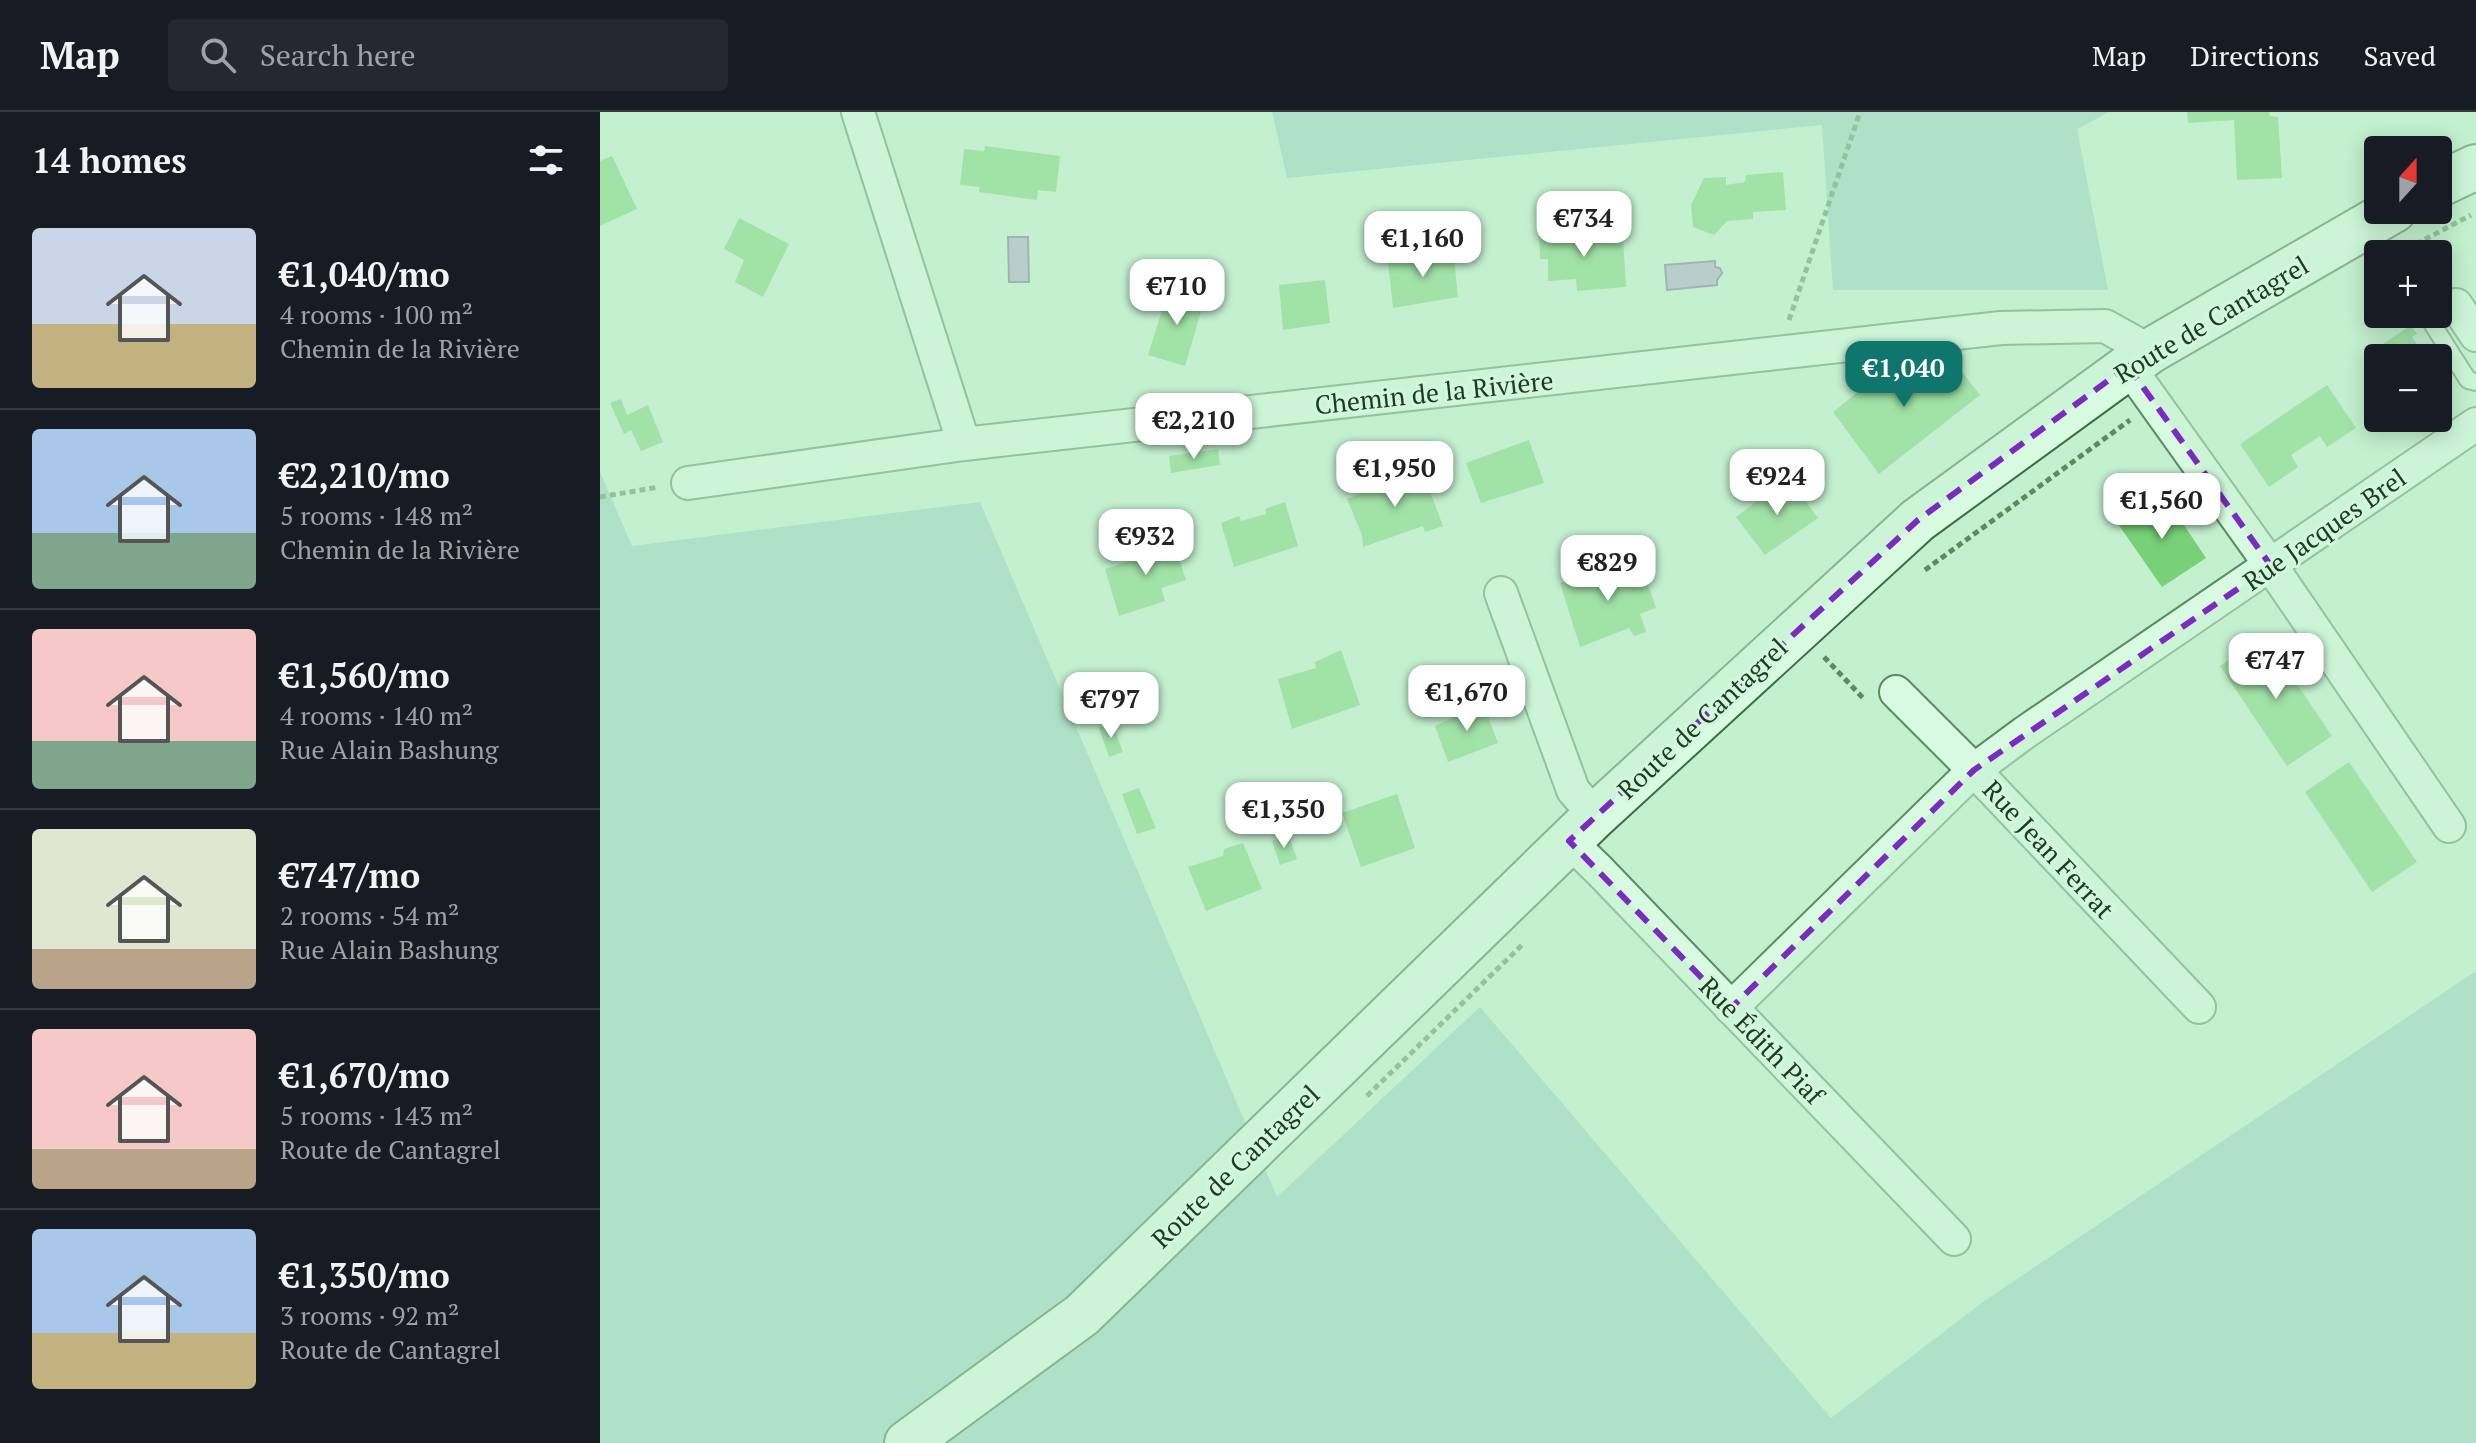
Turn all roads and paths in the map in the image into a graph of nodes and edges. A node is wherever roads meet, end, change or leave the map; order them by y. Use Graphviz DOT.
graph roads {
  1 [pos="858,112"];
  2 [pos="1860,112"];
  3 [pos="2476,167"];
  4 [pos="2452,178"];
  5 [pos="2476,213"];
  6 [pos="2402,229"];
  7 [pos="2452,318"];
  8 [pos="2448,328"];
  9 [pos="2476,335"];
  10 [pos="1782,353"];
  11 [pos="2139,358"];
  12 [pos="2476,382"];
  13 [pos="2154,402"];
  14 [pos="2476,424"];
  15 [pos="964,444"];
  16 [pos="688,483"];
  17 [pos="600,497"];
  18 [pos="2271,566"];
  19 [pos="1918,575"];
  20 [pos="1501,593"];
  21 [pos="1835,646"];
  22 [pos="1823,657"];
  23 [pos="1896,692"];
  24 [pos="1974,770"];
  25 [pos="2449,826"];
  26 [pos="1582,829"];
  27 [pos="1533,935"];
  28 [pos="2199,1007"];
  29 [pos="1731,1008"];
  30 [pos="1366,1097"];
  31 [pos="1954,1239"];
  32 [pos="907,1443"];
  1 -- 15 [label="street"];
  2 -- 10 [label="path"];
  3 -- 4 [label="street"];
  5 -- 6 [label="path"];
  6 -- 11 [label="street, Route de Cantagrel"];
  7 -- 9 [label="street"];
  8 -- 12 [label="lane"];
  10 -- 11 [label="street, Chemin de la Rivière"];
  10 -- 15 [label="street, Chemin de la Rivière"];
  11 -- 13 [label="street"];
  11 -- 26 [label="street, Route de Cantagrel"];
  13 -- 18 [label="street"];
  13 -- 19 [label="path"];
  14 -- 18 [label="street, Rue Jacques Brel"];
  15 -- 16 [label="street, Chemin de la Rivière"];
  16 -- 17 [label="path"];
  18 -- 24 [label="street, Rue Jacques Brel"];
  18 -- 25 [label="street"];
  20 -- 26 [label="street, Rue Édith Piaf"];
  21 -- 22 [label="path"];
  23 -- 24 [label="street, Rue Jean Ferrat"];
  24 -- 28 [label="street, Rue Jean Ferrat"];
  24 -- 29 [label="street, Rue Jacques Brel"];
  26 -- 29 [label="street, Rue Édith Piaf"];
  26 -- 32 [label="street, Route de Cantagrel"];
  27 -- 30 [label="path"];
  29 -- 31 [label="street, Rue Édith Piaf"];
}
